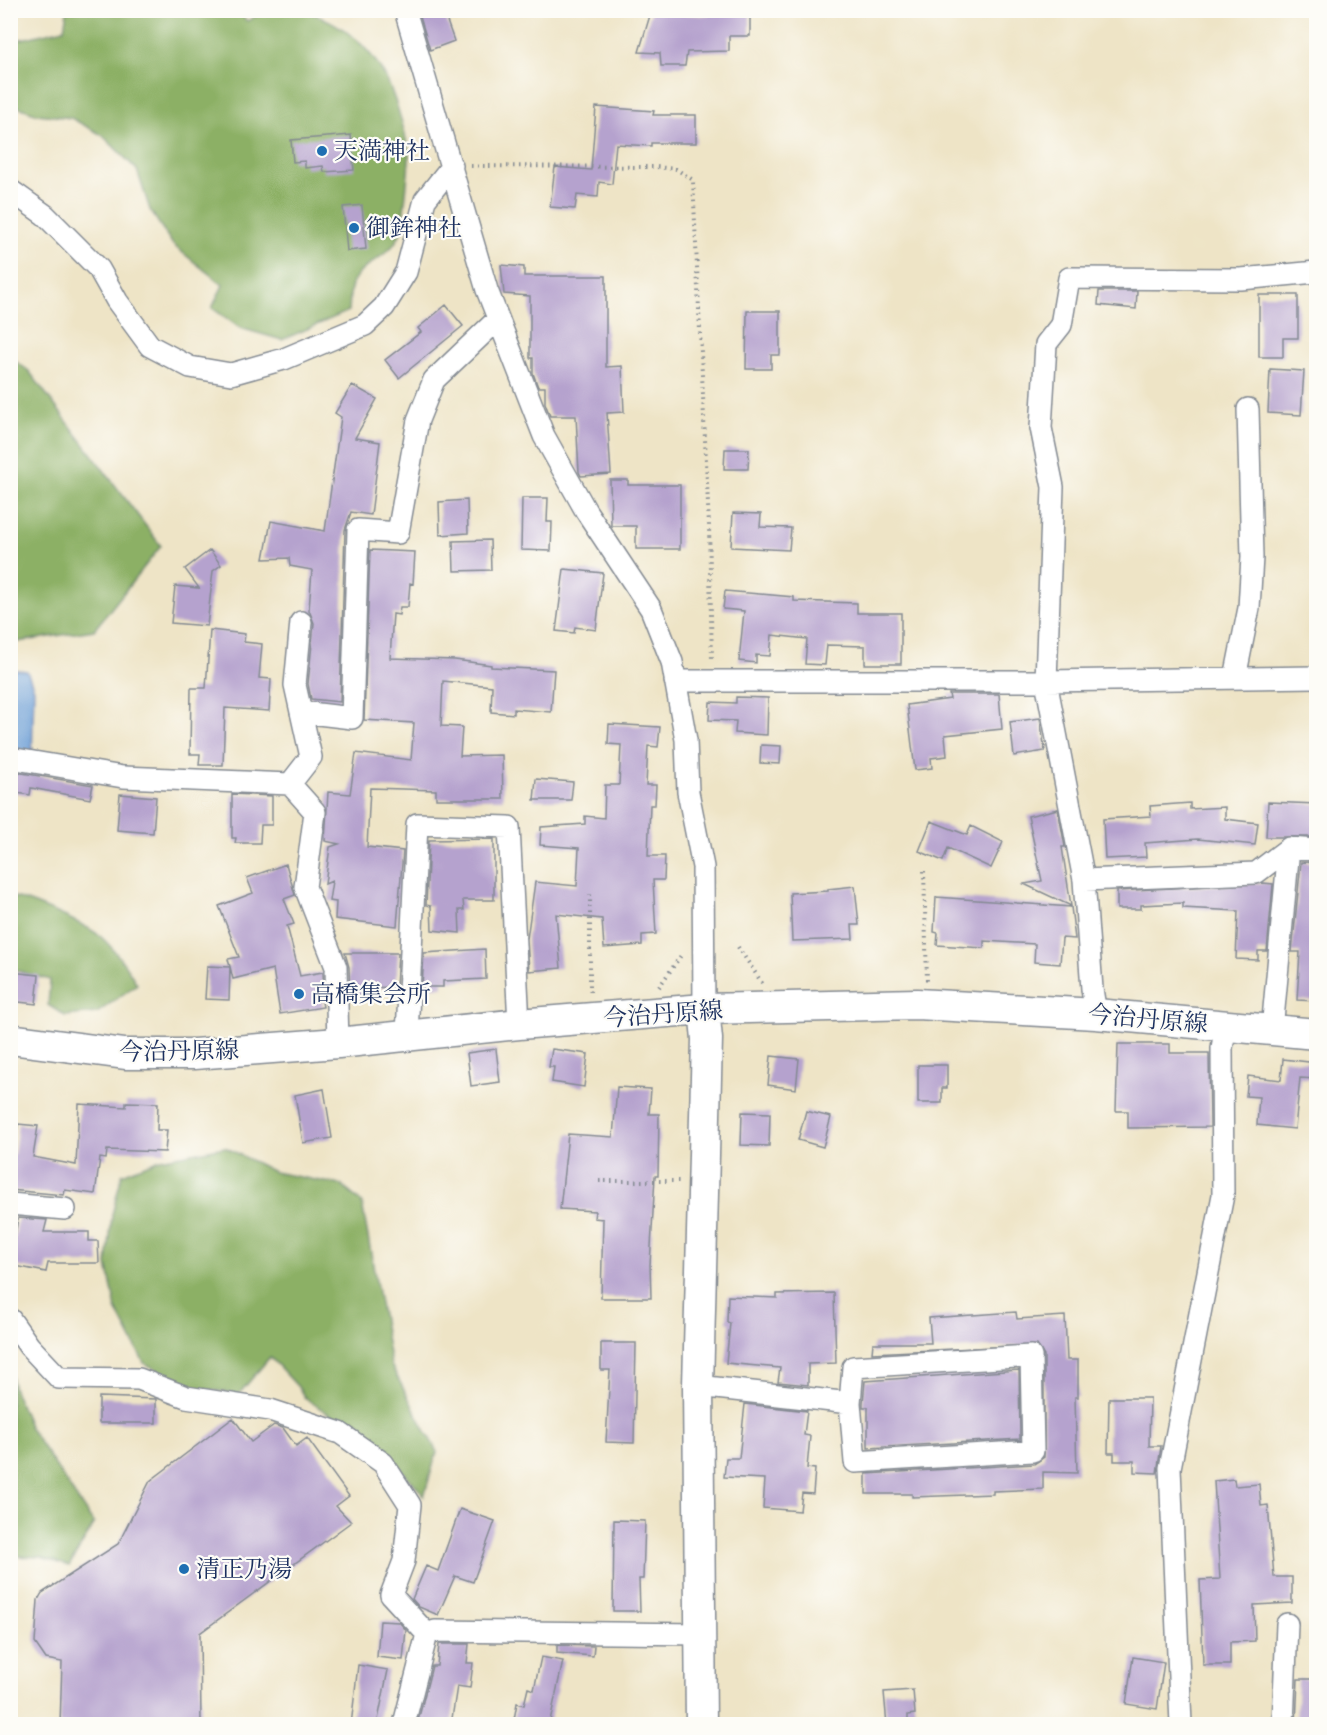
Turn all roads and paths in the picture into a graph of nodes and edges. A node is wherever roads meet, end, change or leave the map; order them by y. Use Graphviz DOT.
graph roads {
  1 [pos="405,10"];
  2 [pos="452,166"];
  3 [pos="10,190"];
  4 [pos="1317,272"];
  5 [pos="497,320"];
  6 [pos="1248,409"];
  7 [pos="301,622"];
  8 [pos="1317,677"];
  9 [pos="1235,678"];
  10 [pos="675,681"];
  11 [pos="1046,681"];
  12 [pos="712,682"];
  13 [pos="301,712"];
  14 [pos="10,758"];
  15 [pos="290,784"];
  16 [pos="1289,848"];
  17 [pos="1317,850"];
  18 [pos="924,871"];
  19 [pos="1084,880"];
  20 [pos="590,891"];
  21 [pos="738,947"];
  22 [pos="687,948"];
  23 [pos="764,986"];
  24 [pos="655,992"];
  25 [pos="928,1004"];
  26 [pos="704,1009"];
  27 [pos="1096,1014"];
  28 [pos="590,1020"];
  29 [pos="519,1024"];
  30 [pos="1226,1025"];
  31 [pos="1272,1030"];
  32 [pos="1317,1034"];
  33 [pos="407,1035"];
  34 [pos="10,1039"];
  35 [pos="338,1043"];
  36 [pos="600,1181"];
  37 [pos="705,1181"];
  38 [pos="10,1204"];
  39 [pos="65,1209"];
  40 [pos="10,1320"];
  41 [pos="698,1386"];
  42 [pos="850,1404"];
  43 [pos="1287,1624"];
  44 [pos="427,1634"];
  45 [pos="702,1634"];
  46 [pos="404,1725"];
  47 [pos="701,1725"];
  48 [pos="1181,1725"];
  49 [pos="1283,1725"];
  1 -- 2 [label="street"];
  2 -- 3 [label="street"];
  2 -- 5 [label="street"];
  2 -- 12 [label="path"];
  4 -- 11 [label="street"];
  5 -- 10 [label="street"];
  5 -- 13 [label="street"];
  6 -- 9 [label="street"];
  7 -- 13 [label="street"];
  8 -- 9 [label="street"];
  9 -- 11 [label="street"];
  10 -- 12 [label="street"];
  10 -- 26 [label="street"];
  11 -- 12 [label="street"];
  11 -- 19 [label="street"];
  13 -- 15 [label="street"];
  14 -- 15 [label="street"];
  15 -- 35 [label="street"];
  16 -- 17 [label="street"];
  16 -- 19 [label="street"];
  16 -- 31 [label="street"];
  18 -- 25 [label="path"];
  19 -- 27 [label="street"];
  20 -- 28 [label="path"];
  21 -- 23 [label="path"];
  22 -- 24 [label="path"];
  25 -- 26 [label="main road, 今治丹原線"];
  25 -- 27 [label="main road, 今治丹原線"];
  26 -- 28 [label="main road, 今治丹原線"];
  26 -- 37 [label="main road"];
  27 -- 30 [label="main road, 今治丹原線"];
  28 -- 29 [label="main road, 今治丹原線"];
  29 -- 33 [label="main road, 今治丹原線"];
  29 -- 33 [label="street"];
  30 -- 31 [label="main road, 今治丹原線"];
  30 -- 48 [label="street"];
  31 -- 32 [label="main road, 今治丹原線"];
  33 -- 35 [label="main road, 今治丹原線"];
  34 -- 35 [label="main road, 今治丹原線"];
  36 -- 37 [label="path"];
  37 -- 41 [label="main road"];
  38 -- 39 [label="street"];
  40 -- 44 [label="street"];
  41 -- 42 [label="street"];
  41 -- 45 [label="main road"];
  42 -- 42 [label="street"];
  43 -- 49 [label="street"];
  44 -- 45 [label="street"];
  44 -- 46 [label="street"];
  45 -- 47 [label="main road"];
}
